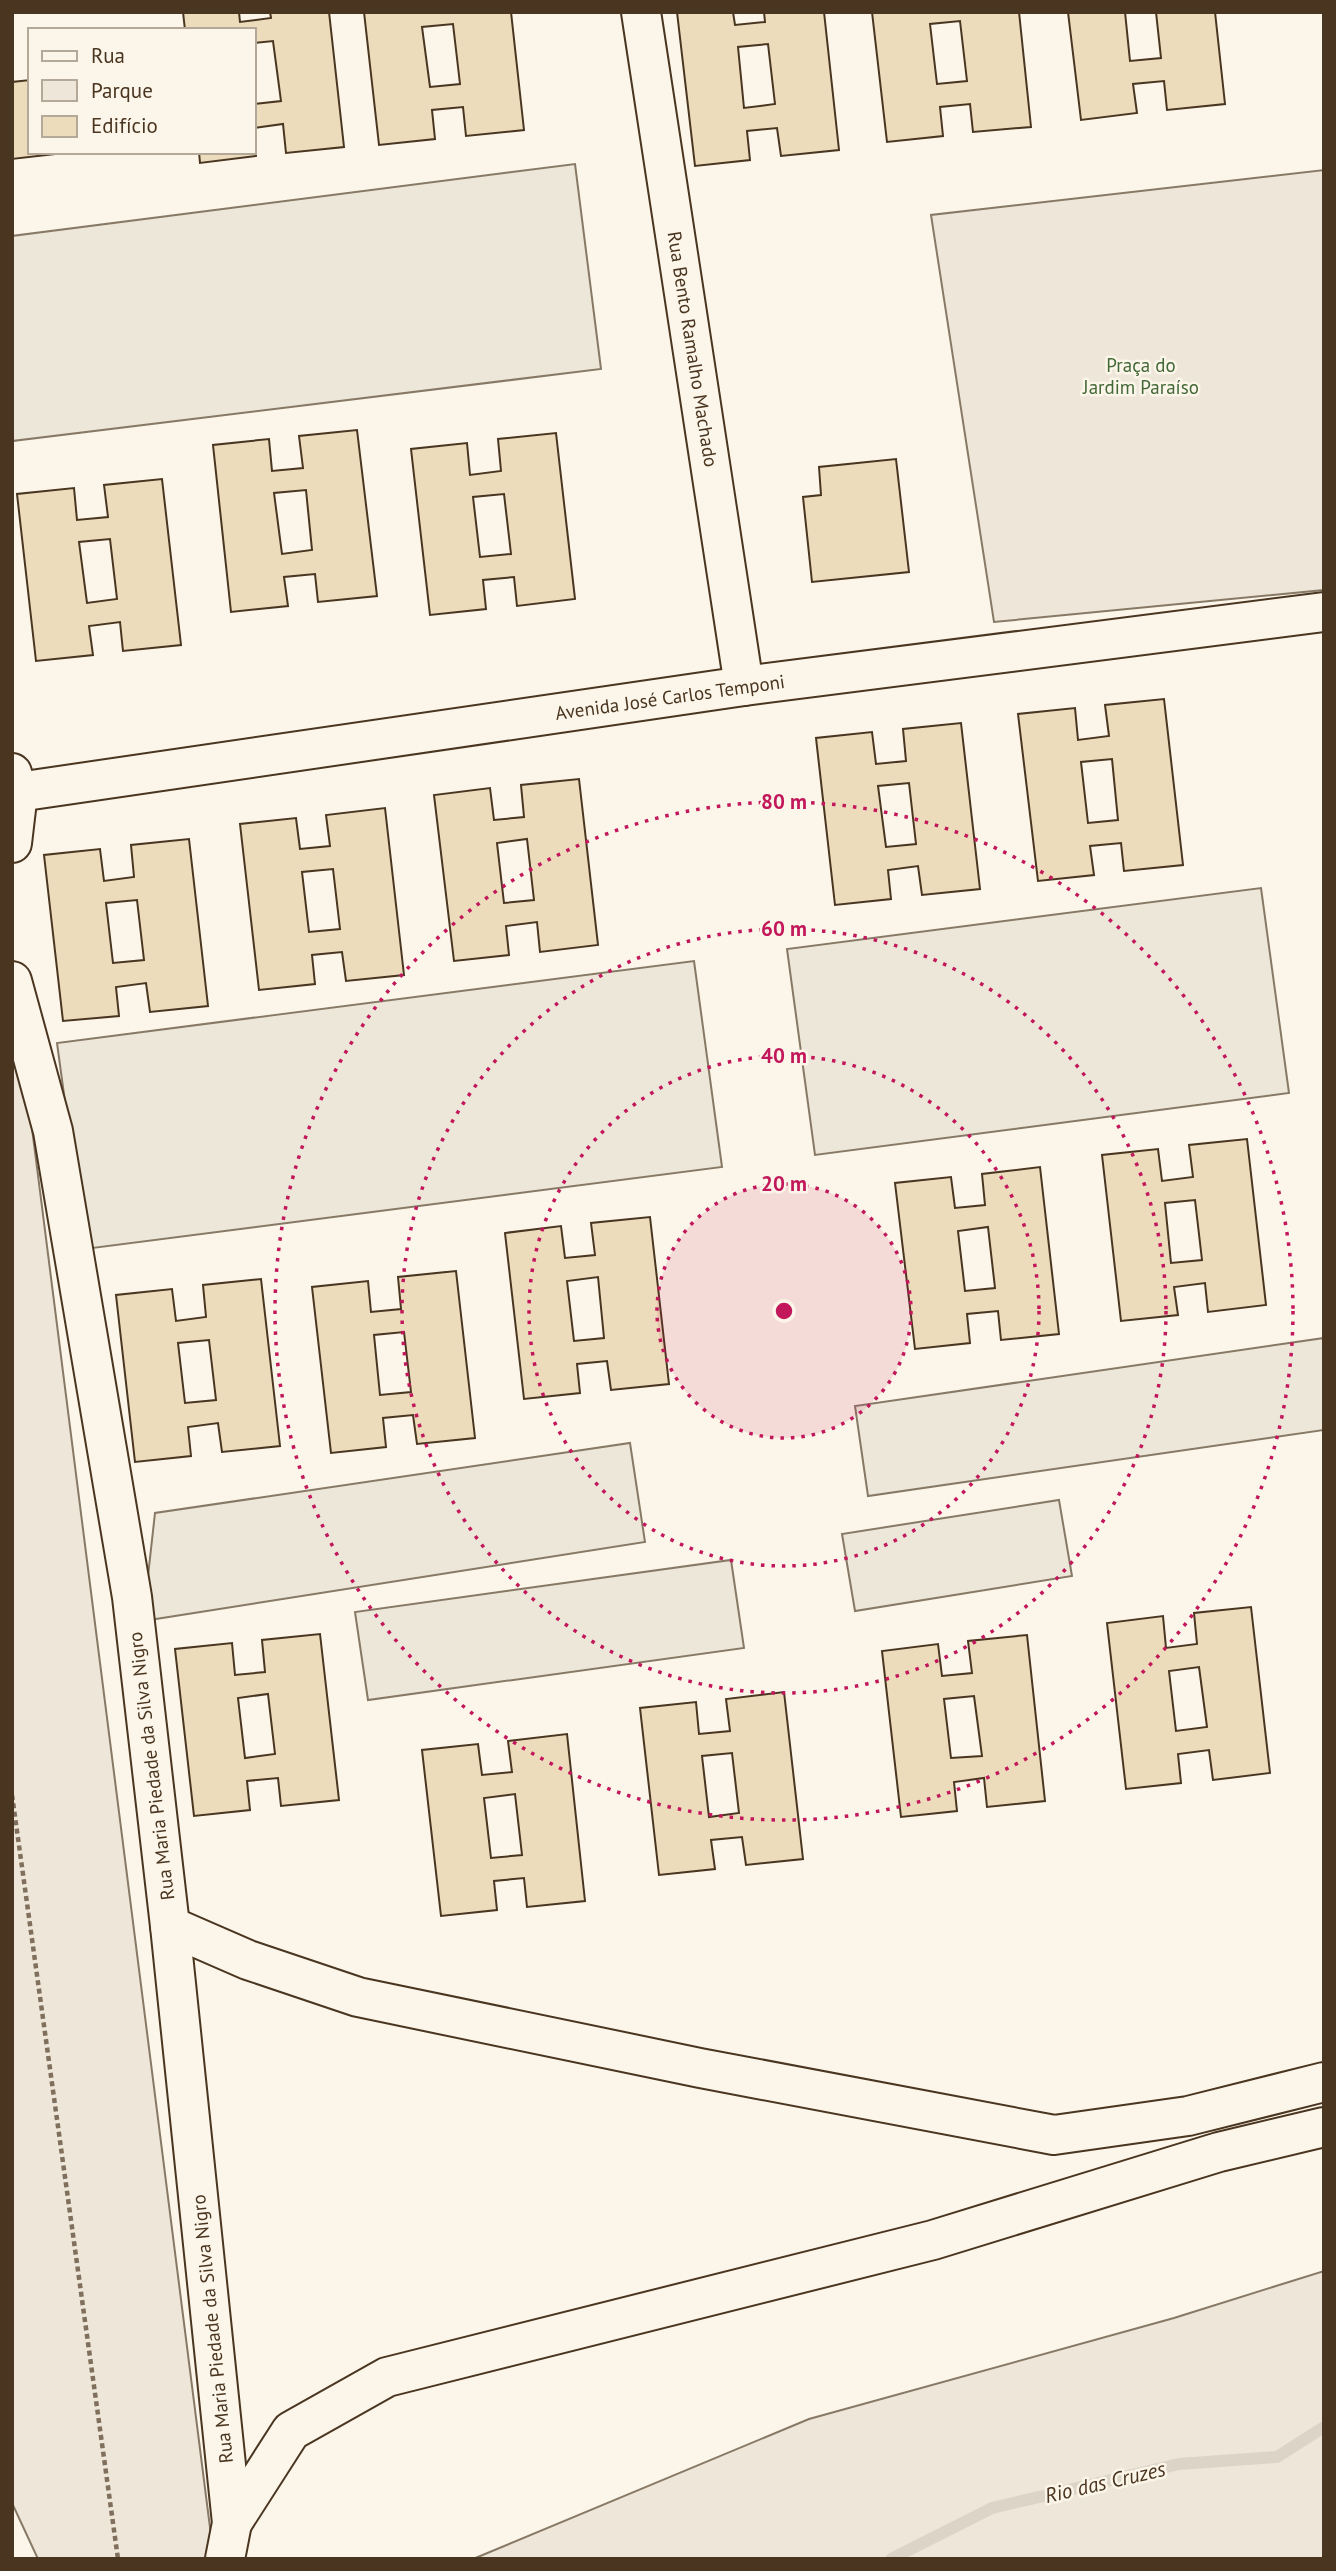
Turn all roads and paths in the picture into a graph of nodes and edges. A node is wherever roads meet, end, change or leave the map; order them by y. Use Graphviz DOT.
graph roads {
  1 [pos="641,12"];
  2 [pos="1324,612"];
  3 [pos="744,686"];
  4 [pos="15,783"];
  5 [pos="12,844"];
  6 [pos="12,981"];
  7 [pos="12,1795"];
  8 [pos="170,1926"];
  9 [pos="1324,2082"];
  10 [pos="1324,2127"];
  11 [pos="229,2541"];
  12 [pos="118,2559"];
  1 -- 3 [label="street, Rua Bento Ramalho Machado"];
  2 -- 3 [label="street, Avenida José Carlos Temponi"];
  3 -- 4 [label="street, Avenida José Carlos Temponi"];
  4 -- 5 [label="street"];
  6 -- 8 [label="street, Rua Maria Piedade da Silva Nigro"];
  7 -- 12 [label="path"];
  8 -- 9 [label="street"];
  8 -- 11 [label="street, Rua Maria Piedade da Silva Nigro"];
  10 -- 11 [label="street"];
}
